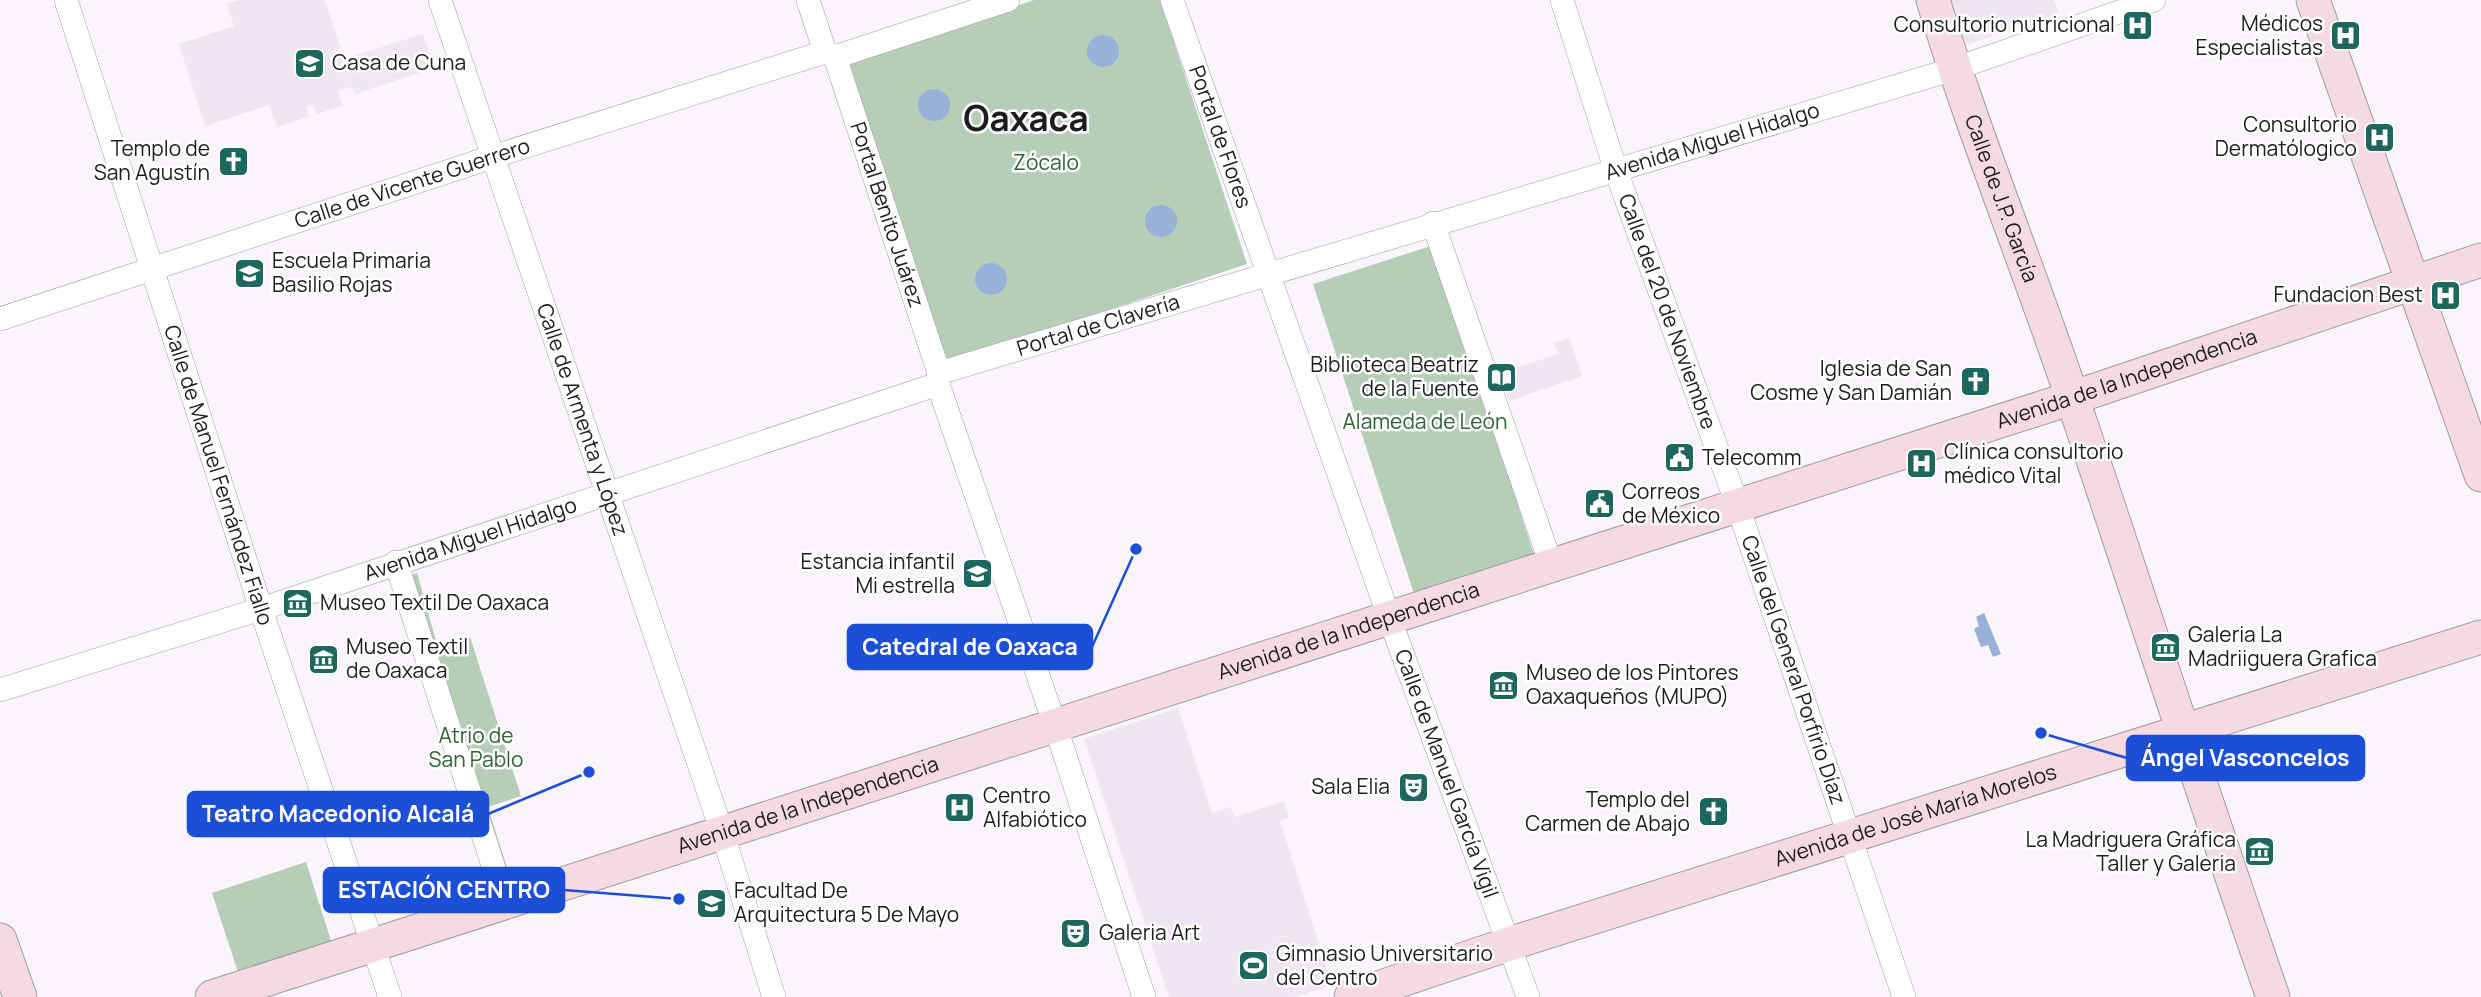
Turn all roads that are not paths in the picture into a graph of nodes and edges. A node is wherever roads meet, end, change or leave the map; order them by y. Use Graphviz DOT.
graph roads {
  1 [pos="66,0"];
  2 [pos="440,0"];
  3 [pos="808,0"];
  4 [pos="1008,0"];
  5 [pos="1172,0"];
  6 [pos="1562,0"];
  7 [pos="1933,0"];
  8 [pos="2154,0"];
  9 [pos="2313,0"];
  10 [pos="830,55"];
  11 [pos="1954,69"];
  12 [pos="492,157"];
  13 [pos="1615,168"];
  14 [pos="1433,223"];
  15 [pos="2481,260"];
  16 [pos="155,270"];
  17 [pos="1268,273"];
  18 [pos="2412,283"];
  19 [pos="0,319"];
  20 [pos="938,379"];
  21 [pos="2072,398"];
  22 [pos="2481,475"];
  23 [pos="606,495"];
  24 [pos="1736,503"];
  25 [pos="396,562"];
  26 [pos="1551,564"];
  27 [pos="261,609"];
  28 [pos="1389,617"];
  29 [pos="2481,637"];
  30 [pos="0,690"];
  31 [pos="1055,724"];
  32 [pos="2181,732"];
  33 [pos="723,835"];
  34 [pos="1849,838"];
  35 [pos="506,904"];
  36 [pos="0,940"];
  37 [pos="1509,944"];
  38 [pos="372,947"];
  39 [pos="20,997"];
  40 [pos="212,997"];
  41 [pos="390,997"];
  42 [pos="774,997"];
  43 [pos="1143,997"];
  44 [pos="1351,997"];
  45 [pos="1528,997"];
  46 [pos="1904,997"];
  47 [pos="2273,997"];
  1 -- 16 [label="street, Calle de Manuel Fernández Fiallo"];
  2 -- 12 [label="street, Calle de Armenta y López"];
  3 -- 10 [label="street, Portal Benito Juárez"];
  4 -- 10 [label="street, Calle de Vicente Guerrero"];
  5 -- 17 [label="street, Portal de Flores"];
  6 -- 13 [label="street, Calle del 20 de Noviembre"];
  7 -- 11 [label="street, Calle de J.P. García"];
  8 -- 11 [label="street, Avenida Miguel Hidalgo"];
  9 -- 18 [label="street"];
  10 -- 12 [label="street, Calle de Vicente Guerrero"];
  10 -- 20 [label="street, Portal Benito Juárez"];
  11 -- 13 [label="street, Avenida Miguel Hidalgo"];
  11 -- 21 [label="street, Calle de J.P. García"];
  12 -- 16 [label="street, Calle de Vicente Guerrero"];
  12 -- 23 [label="street, Calle de Armenta y López"];
  13 -- 14 [label="street, Avenida Miguel Hidalgo"];
  13 -- 24 [label="street, Calle del 20 de Noviembre"];
  14 -- 17 [label="street, Avenida Miguel Hidalgo"];
  14 -- 26 [label="street"];
  15 -- 18 [label="street, Avenida de la Independencia"];
  16 -- 19 [label="street, Calle de Vicente Guerrero"];
  16 -- 27 [label="street, Calle de Manuel Fernández Fiallo"];
  17 -- 20 [label="street, Portal de Clavería"];
  17 -- 28 [label="street, Calle de Manuel García Vigil"];
  18 -- 21 [label="street, Avenida de la Independencia"];
  18 -- 22 [label="street"];
  20 -- 23 [label="street, Avenida Miguel Hidalgo"];
  20 -- 31 [label="street, Portal Benito Juárez"];
  21 -- 24 [label="street, Avenida de la Independencia"];
  21 -- 32 [label="street, Calle de J.P. García"];
  23 -- 25 [label="street, Avenida Miguel Hidalgo"];
  23 -- 33 [label="street, Calle de Armenta y López"];
  24 -- 26 [label="street, Avenida de la Independencia"];
  24 -- 34 [label="street, Calle del General Porfirio Díaz"];
  25 -- 27 [label="street, Avenida Miguel Hidalgo"];
  25 -- 35 [label="street"];
  26 -- 28 [label="street, Avenida de la Independencia"];
  27 -- 30 [label="street, Avenida Miguel Hidalgo"];
  27 -- 38 [label="street, Calle de Manuel Fernández Fiallo"];
  28 -- 31 [label="street, Avenida de la Independencia"];
  28 -- 37 [label="street, Calle de Manuel García Vigil"];
  29 -- 32 [label="street, Avenida de José María Morelos"];
  31 -- 33 [label="street, Avenida de la Independencia"];
  31 -- 43 [label="street, Portal Benito Juárez"];
  32 -- 34 [label="street, Avenida de José María Morelos"];
  32 -- 47 [label="street, Calle de J.P. García"];
  33 -- 35 [label="street, Avenida de la Independencia"];
  33 -- 42 [label="street, Calle de Armenta y López"];
  34 -- 37 [label="street, Avenida de José María Morelos"];
  34 -- 46 [label="street, Calle del General Porfirio Díaz"];
  35 -- 38 [label="street, Avenida de la Independencia"];
  36 -- 39 [label="street"];
  37 -- 44 [label="street, Avenida de José María Morelos"];
  37 -- 45 [label="street, Calle de Manuel García Vigil"];
  38 -- 40 [label="street, Avenida de la Independencia"];
  38 -- 41 [label="street, Calle de Manuel Fernández Fiallo"];
}
